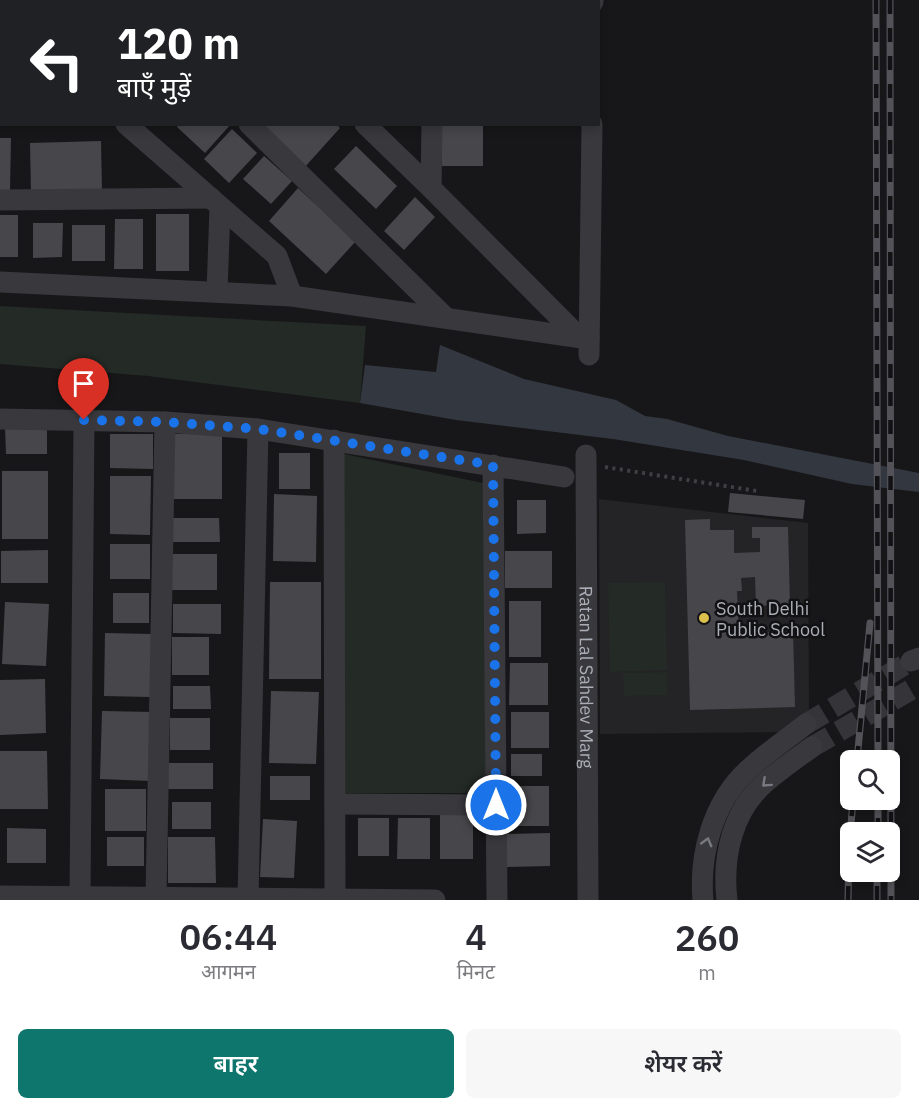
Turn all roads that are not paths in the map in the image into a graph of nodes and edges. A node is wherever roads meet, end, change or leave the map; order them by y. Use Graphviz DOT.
graph roads {
  1 [pos="128,126"];
  2 [pos="251,126"];
  3 [pos="366,126"];
  4 [pos="432,126"];
  5 [pos="592,126"];
  6 [pos="431,188"];
  7 [pos="0,200"];
  8 [pos="215,202"];
  9 [pos="0,282"];
  10 [pos="216,292"];
  11 [pos="292,296"];
  12 [pos="445,317"];
  13 [pos="585,342"];
  14 [pos="0,419"];
  15 [pos="84,420"];
  16 [pos="165,422"];
  17 [pos="258,429"];
  18 [pos="334,440"];
  19 [pos="586,460"];
  20 [pos="493,465"];
  21 [pos="564,477"];
  22 [pos="806,724"];
  23 [pos="812,747"];
  24 [pos="335,804"];
  25 [pos="496,805"];
  26 [pos="0,896"];
  27 [pos="80,897"];
  28 [pos="156,897"];
  29 [pos="248,899"];
  30 [pos="335,899"];
  31 [pos="435,900"];
  32 [pos="497,900"];
  33 [pos="588,900"];
  34 [pos="703,900"];
  35 [pos="727,900"];
  1 -- 8 [label="street"];
  2 -- 12 [label="street"];
  3 -- 6 [label="street"];
  4 -- 6 [label="street"];
  5 -- 13 [label="street"];
  6 -- 13 [label="street"];
  7 -- 8 [label="street"];
  8 -- 10 [label="street"];
  8 -- 11 [label="street"];
  9 -- 10 [label="street"];
  10 -- 11 [label="street"];
  11 -- 12 [label="street"];
  12 -- 13 [label="street"];
  14 -- 15 [label="street"];
  15 -- 16 [label="street"];
  15 -- 27 [label="street"];
  16 -- 17 [label="street"];
  16 -- 28 [label="street"];
  17 -- 18 [label="street"];
  17 -- 29 [label="street"];
  18 -- 20 [label="street"];
  18 -- 24 [label="street"];
  19 -- 33 [label="street, Ratan Lal Sahdev Marg"];
  20 -- 21 [label="street"];
  20 -- 25 [label="street"];
  34 -- 22 [label="street, one-way"];
  23 -- 35 [label="street, one-way"];
  24 -- 25 [label="street"];
  24 -- 30 [label="street"];
  25 -- 32 [label="street"];
  26 -- 27 [label="street"];
  27 -- 28 [label="street"];
  28 -- 29 [label="street"];
  29 -- 30 [label="street"];
  30 -- 31 [label="street"];
}
